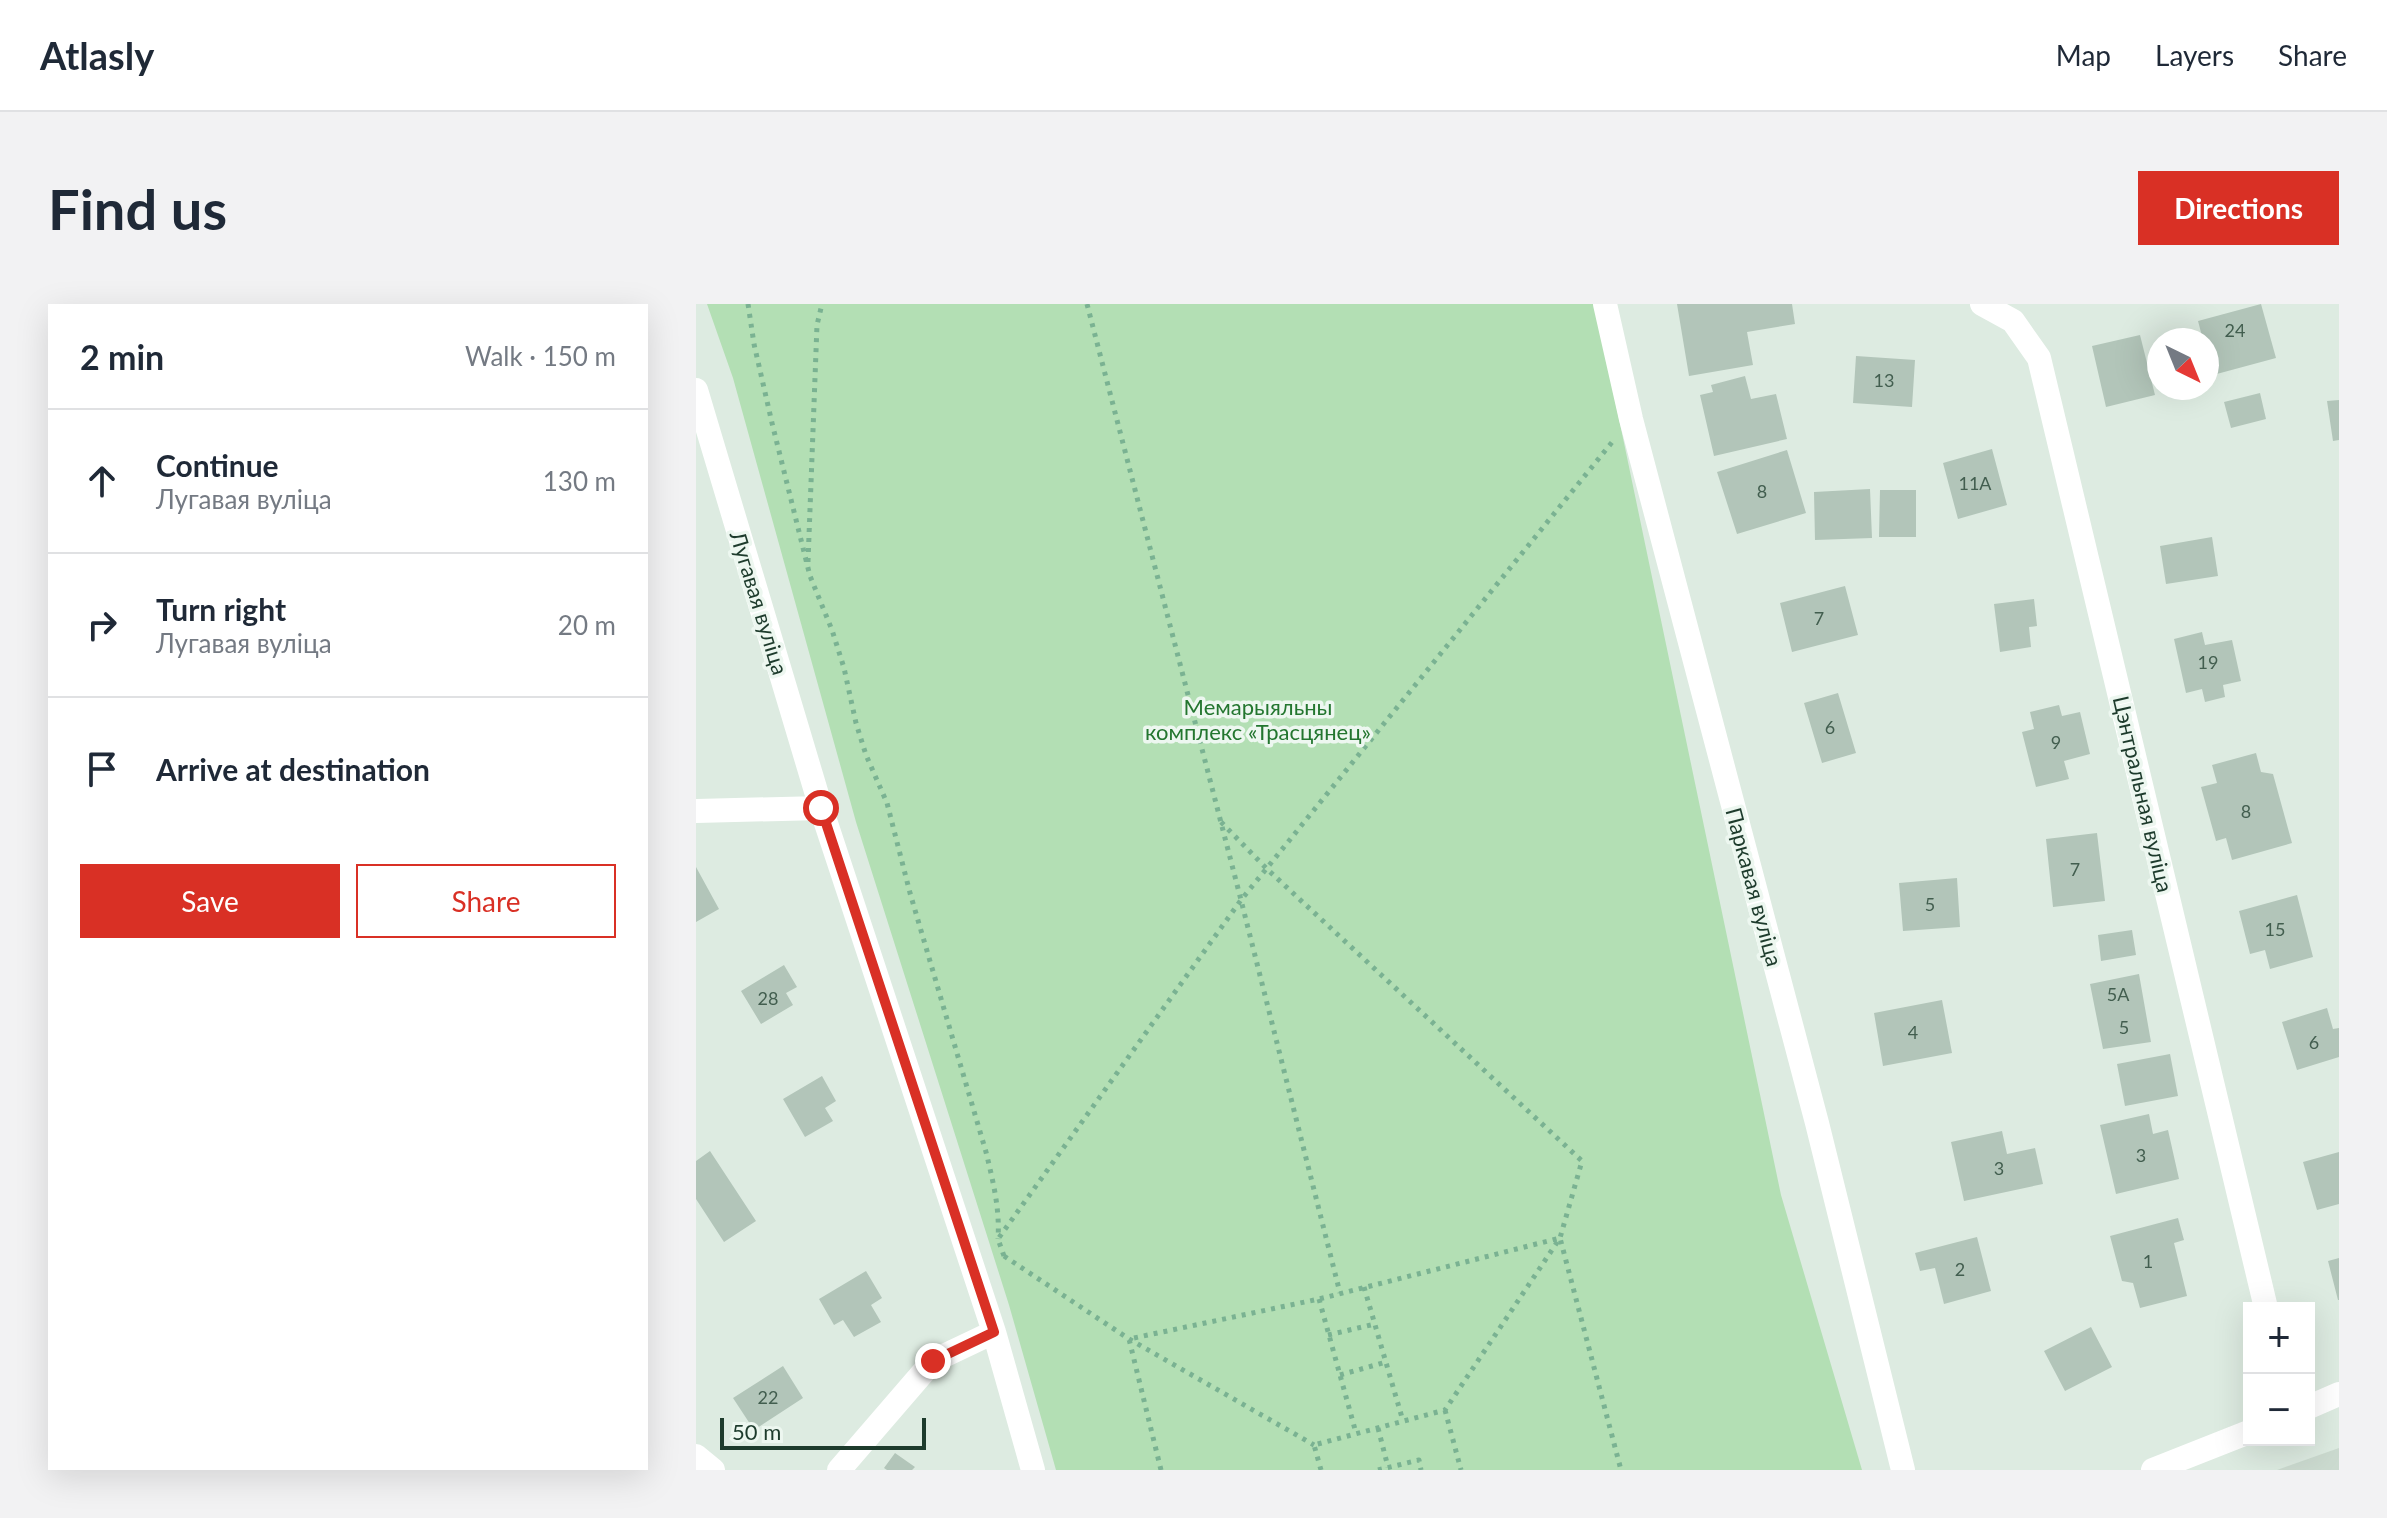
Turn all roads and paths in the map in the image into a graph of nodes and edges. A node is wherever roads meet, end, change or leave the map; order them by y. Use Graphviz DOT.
graph roads {
  1 [pos="748,304"];
  2 [pos="822,304"];
  3 [pos="1087,304"];
  4 [pos="1605,304"];
  5 [pos="1982,304"];
  6 [pos="697,394"];
  7 [pos="1631,419"];
  8 [pos="808,568"];
  9 [pos="821,808"];
  10 [pos="696,811"];
  11 [pos="1221,822"];
  12 [pos="1267,869"];
  13 [pos="1241,900"];
  14 [pos="1560,1238"];
  15 [pos="998,1239"];
  16 [pos="1004,1256"];
  17 [pos="971,1264"];
  18 [pos="1364,1287"];
  19 [pos="1340,1293"];
  20 [pos="1319,1299"];
  21 [pos="2265,1302"];
  22 [pos="1375,1324"];
  23 [pos="994,1332"];
  24 [pos="1328,1335"];
  25 [pos="1129,1339"];
  26 [pos="1386,1362"];
  27 [pos="1340,1375"];
  28 [pos="2339,1394"];
  29 [pos="2315,1404"];
  30 [pos="1445,1410"];
  31 [pos="1403,1421"];
  32 [pos="1378,1428"];
  33 [pos="1356,1433"];
  34 [pos="2243,1434"];
  35 [pos="1314,1445"];
  36 [pos="696,1456"];
  37 [pos="1388,1467"];
  38 [pos="713,1470"];
  39 [pos="839,1470"];
  40 [pos="1033,1470"];
  41 [pos="1161,1470"];
  42 [pos="1321,1470"];
  43 [pos="1378,1470"];
  44 [pos="1421,1470"];
  45 [pos="1461,1470"];
  46 [pos="1621,1470"];
  47 [pos="1903,1470"];
  48 [pos="2153,1470"];
  1 -- 8 [label="path"];
  2 -- 8 [label="path"];
  3 -- 11 [label="path"];
  4 -- 7 [label="street, Паркавая вуліца"];
  5 -- 21 [label="street, Цэнтральная вуліца"];
  6 -- 9 [label="street, Лугавая вуліца"];
  7 -- 12 [label="path"];
  7 -- 47 [label="street, Паркавая вуліца"];
  8 -- 15 [label="path"];
  9 -- 10 [label="street"];
  9 -- 17 [label="street, Лугавая вуліца"];
  11 -- 12 [label="path"];
  11 -- 13 [label="path"];
  12 -- 13 [label="path"];
  12 -- 14 [label="path"];
  13 -- 15 [label="path"];
  13 -- 19 [label="path"];
  14 -- 18 [label="path"];
  14 -- 30 [label="path"];
  14 -- 46 [label="path"];
  15 -- 16 [label="path"];
  16 -- 17 [label="path"];
  16 -- 25 [label="path"];
  17 -- 23 [label="street, Лугавая вуліца"];
  18 -- 19 [label="path"];
  18 -- 22 [label="path"];
  19 -- 20 [label="path"];
  20 -- 24 [label="path"];
  20 -- 25 [label="path"];
  22 -- 24 [label="path"];
  22 -- 26 [label="path"];
  23 -- 39 [label="street"];
  23 -- 40 [label="street, Лугавая вуліца"];
  24 -- 27 [label="path"];
  25 -- 35 [label="path"];
  25 -- 41 [label="path"];
  26 -- 27 [label="path"];
  26 -- 31 [label="path"];
  27 -- 33 [label="path"];
  28 -- 29 [label="street"];
  30 -- 31 [label="path"];
  30 -- 45 [label="path"];
  31 -- 32 [label="path"];
  32 -- 33 [label="path"];
  32 -- 37 [label="path"];
  33 -- 35 [label="path"];
  34 -- 48 [label="street"];
  35 -- 42 [label="path"];
  36 -- 38 [label="street"];
  37 -- 43 [label="path"];
  37 -- 44 [label="path"];
}
